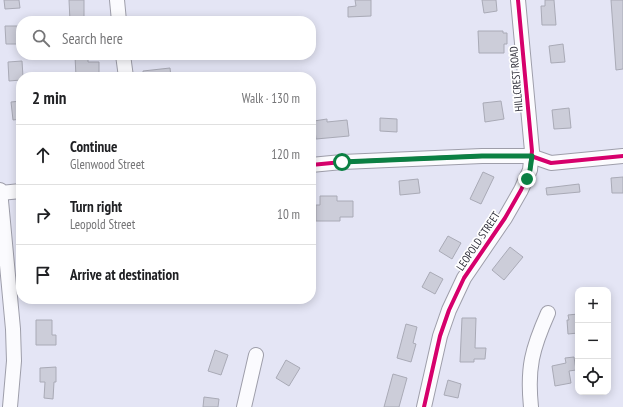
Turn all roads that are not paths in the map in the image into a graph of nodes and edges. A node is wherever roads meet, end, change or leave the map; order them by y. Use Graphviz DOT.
graph roads {
  1 [pos="117,0"];
  2 [pos="518,0"];
  3 [pos="119,16"];
  4 [pos="124,60"];
  5 [pos="125,72"];
  6 [pos="532,156"];
  7 [pos="623,156"];
  8 [pos="316,165"];
  9 [pos="0,191"];
  10 [pos="16,191"];
  11 [pos="548,313"];
  12 [pos="256,355"];
  13 [pos="10,407"];
  14 [pos="244,407"];
  15 [pos="424,407"];
  16 [pos="531,407"];
  1 -- 3 [label="street"];
  2 -- 6 [label="street, HILLCREST ROAD"];
  4 -- 5 [label="street"];
  6 -- 7 [label="street"];
  6 -- 8 [label="street"];
  6 -- 15 [label="street, LEOPOLD STREET"];
  9 -- 10 [label="street"];
  9 -- 13 [label="street"];
  11 -- 16 [label="street"];
  12 -- 14 [label="street"];
}
